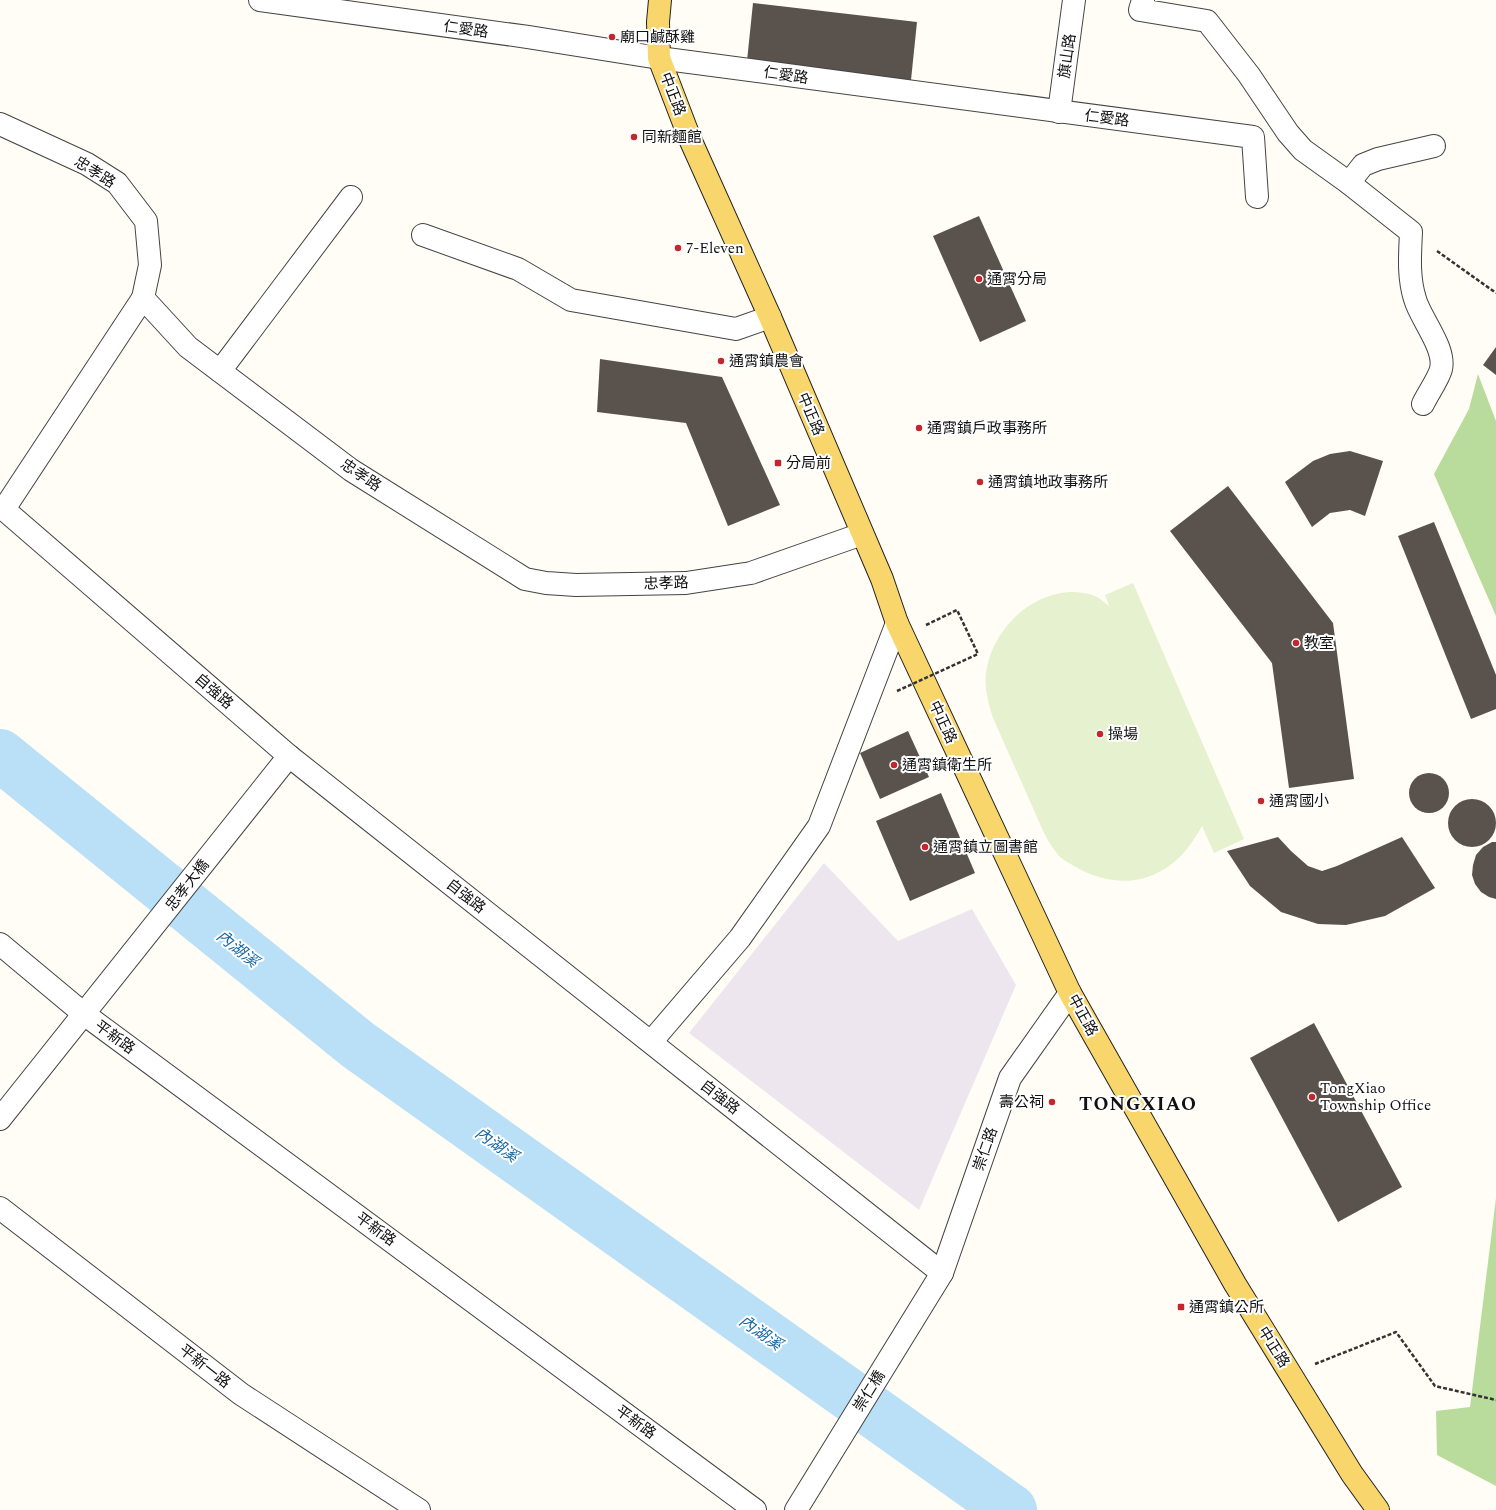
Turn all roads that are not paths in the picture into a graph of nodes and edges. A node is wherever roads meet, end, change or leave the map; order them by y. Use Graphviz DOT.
graph roads {
  1 [pos="260,0"];
  2 [pos="660,0"];
  3 [pos="1074,0"];
  4 [pos="1142,0"];
  5 [pos="659,58"];
  6 [pos="1059,112"];
  7 [pos="0,124"];
  8 [pos="1434,146"];
  9 [pos="1349,183"];
  10 [pos="351,197"];
  11 [pos="1257,197"];
  12 [pos="423,235"];
  13 [pos="143,298"];
  14 [pos="770,317"];
  15 [pos="220,371"];
  16 [pos="1423,404"];
  17 [pos="2,507"];
  18 [pos="862,534"];
  19 [pos="900,630"];
  20 [pos="289,756"];
  21 [pos="0,944"];
  22 [pos="1070,993"];
  23 [pos="84,1014"];
  24 [pos="651,1042"];
  25 [pos="0,1119"];
  26 [pos="0,1208"];
  27 [pos="942,1273"];
  28 [pos="419,1510"];
  29 [pos="755,1510"];
  30 [pos="796,1510"];
  31 [pos="1378,1510"];
  1 -- 5 [label="street, 仁愛路"];
  2 -- 5 [label="main road, 中正路"];
  3 -- 6 [label="street, 旗山路"];
  4 -- 9 [label="street"];
  5 -- 6 [label="street, 仁愛路"];
  5 -- 14 [label="main road, 中正路"];
  6 -- 11 [label="street, 仁愛路"];
  7 -- 13 [label="street, 忠孝路"];
  8 -- 9 [label="street"];
  9 -- 16 [label="street"];
  10 -- 15 [label="street"];
  12 -- 14 [label="street"];
  13 -- 15 [label="street, 忠孝路"];
  13 -- 17 [label="street"];
  14 -- 18 [label="main road, 中正路"];
  15 -- 18 [label="street, 忠孝路"];
  17 -- 20 [label="street, 自強路"];
  18 -- 19 [label="main road, 中正路"];
  19 -- 22 [label="main road, 中正路"];
  19 -- 24 [label="street"];
  20 -- 23 [label="street, 忠孝大橋"];
  20 -- 24 [label="street, 自強路"];
  21 -- 23 [label="street, 平新路"];
  22 -- 27 [label="street, 崇仁路"];
  22 -- 31 [label="main road, 中正路"];
  23 -- 25 [label="street, 忠孝大橋"];
  23 -- 29 [label="street, 平新路"];
  24 -- 27 [label="street, 自強路"];
  26 -- 28 [label="street, 平新一路"];
  27 -- 30 [label="street, 崇仁橋"];
}
